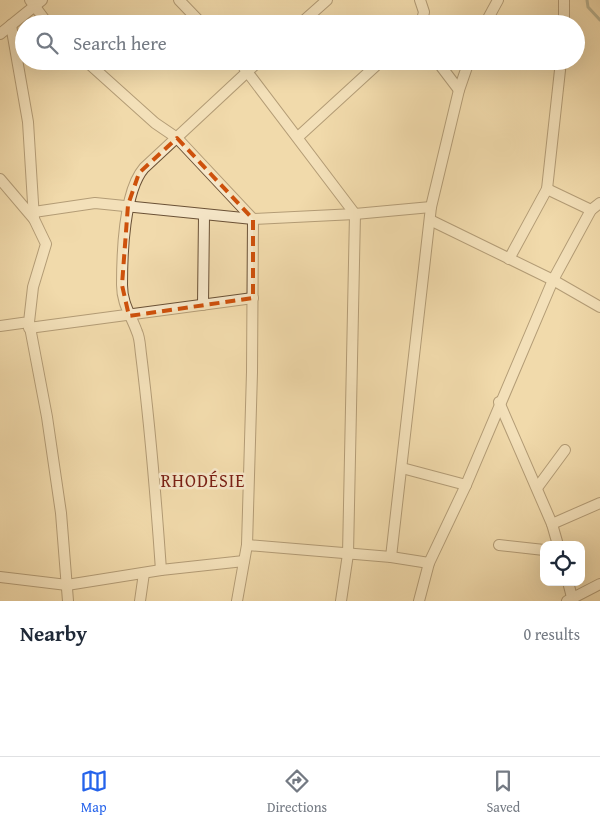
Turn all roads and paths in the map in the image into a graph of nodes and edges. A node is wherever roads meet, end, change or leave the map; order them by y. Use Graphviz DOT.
graph roads {
  1 [pos="42,0"];
  2 [pos="179,0"];
  3 [pos="420,0"];
  4 [pos="498,0"];
  5 [pos="564,0"];
  6 [pos="324,1"];
  7 [pos="32,4"];
  8 [pos="22,15"];
  9 [pos="41,15"];
  10 [pos="193,15"];
  11 [pos="309,15"];
  12 [pos="423,15"];
  13 [pos="490,15"];
  14 [pos="564,15"];
  15 [pos="15,22"];
  16 [pos="11,26"];
  17 [pos="0,34"];
  18 [pos="15,49"];
  19 [pos="19,70"];
  20 [pos="96,70"];
  21 [pos="248,70"];
  22 [pos="372,70"];
  23 [pos="444,70"];
  24 [pos="466,70"];
  25 [pos="559,70"];
  26 [pos="459,90"];
  27 [pos="298,137"];
  28 [pos="177,138"];
  29 [pos="0,178"];
  30 [pos="547,189"];
  31 [pos="600,203"];
  32 [pos="128,205"];
  33 [pos="431,207"];
  34 [pos="591,210"];
  35 [pos="355,214"];
  36 [pos="34,216"];
  37 [pos="204,216"];
  38 [pos="252,219"];
  39 [pos="430,220"];
  40 [pos="509,259"];
  41 [pos="553,280"];
  42 [pos="253,298"];
  43 [pos="203,305"];
  44 [pos="600,308"];
  45 [pos="128,316"];
  46 [pos="29,325"];
  47 [pos="0,326"];
  48 [pos="499,402"];
  49 [pos="565,450"];
  50 [pos="402,468"];
  51 [pos="466,485"];
  52 [pos="536,488"];
  53 [pos="600,503"];
  54 [pos="552,524"];
  55 [pos="557,541"];
  56 [pos="247,545"];
  57 [pos="499,545"];
  58 [pos="540,550"];
  59 [pos="348,554"];
  60 [pos="391,557"];
  61 [pos="244,561"];
  62 [pos="429,563"];
  63 [pos="161,570"];
  64 [pos="144,573"];
  65 [pos="0,577"];
  66 [pos="600,584"];
  67 [pos="67,585"];
  68 [pos="569,586"];
  69 [pos="571,600"];
  70 [pos="68,601"];
  71 [pos="140,601"];
  72 [pos="237,601"];
  73 [pos="341,601"];
  74 [pos="419,601"];
  1 -- 7 [label="street"];
  2 -- 10 [label="street"];
  3 -- 12 [label="street"];
  4 -- 13 [label="street"];
  5 -- 14 [label="street"];
  6 -- 11 [label="street"];
  7 -- 8 [label="street"];
  7 -- 9 [label="street"];
  15 -- 16 [label="street"];
  16 -- 17 [label="street"];
  16 -- 18 [label="street"];
  19 -- 36 [label="street"];
  20 -- 28 [label="street"];
  21 -- 27 [label="street"];
  21 -- 28 [label="street"];
  22 -- 27 [label="street"];
  23 -- 26 [label="street"];
  24 -- 26 [label="street"];
  25 -- 30 [label="street"];
  26 -- 33 [label="street"];
  27 -- 35 [label="street"];
  28 -- 32 [label="street"];
  28 -- 38 [label="street"];
  29 -- 36 [label="street"];
  30 -- 34 [label="street"];
  30 -- 40 [label="street"];
  31 -- 34 [label="street"];
  32 -- 36 [label="street"];
  32 -- 37 [label="street"];
  32 -- 45 [label="street"];
  33 -- 35 [label="street"];
  33 -- 39 [label="street"];
  34 -- 41 [label="street"];
  35 -- 38 [label="street"];
  35 -- 59 [label="street"];
  36 -- 46 [label="street"];
  37 -- 38 [label="street"];
  37 -- 43 [label="street"];
  38 -- 42 [label="street"];
  39 -- 40 [label="street"];
  39 -- 50 [label="street"];
  40 -- 41 [label="street"];
  41 -- 44 [label="street"];
  41 -- 48 [label="street"];
  42 -- 43 [label="street"];
  42 -- 56 [label="street"];
  43 -- 45 [label="street"];
  45 -- 46 [label="street"];
  45 -- 63 [label="street"];
  46 -- 47 [label="street"];
  46 -- 67 [label="street"];
  48 -- 51 [label="street"];
  48 -- 52 [label="street"];
  49 -- 52 [label="street"];
  50 -- 51 [label="street"];
  50 -- 60 [label="street"];
  51 -- 62 [label="street"];
  52 -- 54 [label="street"];
  53 -- 54 [label="street"];
  54 -- 55 [label="street"];
  56 -- 59 [label="street"];
  56 -- 61 [label="street"];
  57 -- 58 [label="street"];
  59 -- 60 [label="street"];
  59 -- 73 [label="street"];
  60 -- 62 [label="street"];
  61 -- 63 [label="street"];
  61 -- 72 [label="street"];
  62 -- 74 [label="street"];
  63 -- 64 [label="street"];
  64 -- 67 [label="street"];
  64 -- 71 [label="street"];
  65 -- 67 [label="street"];
  66 -- 69 [label="street"];
  67 -- 70 [label="street"];
  68 -- 69 [label="street"];
}
